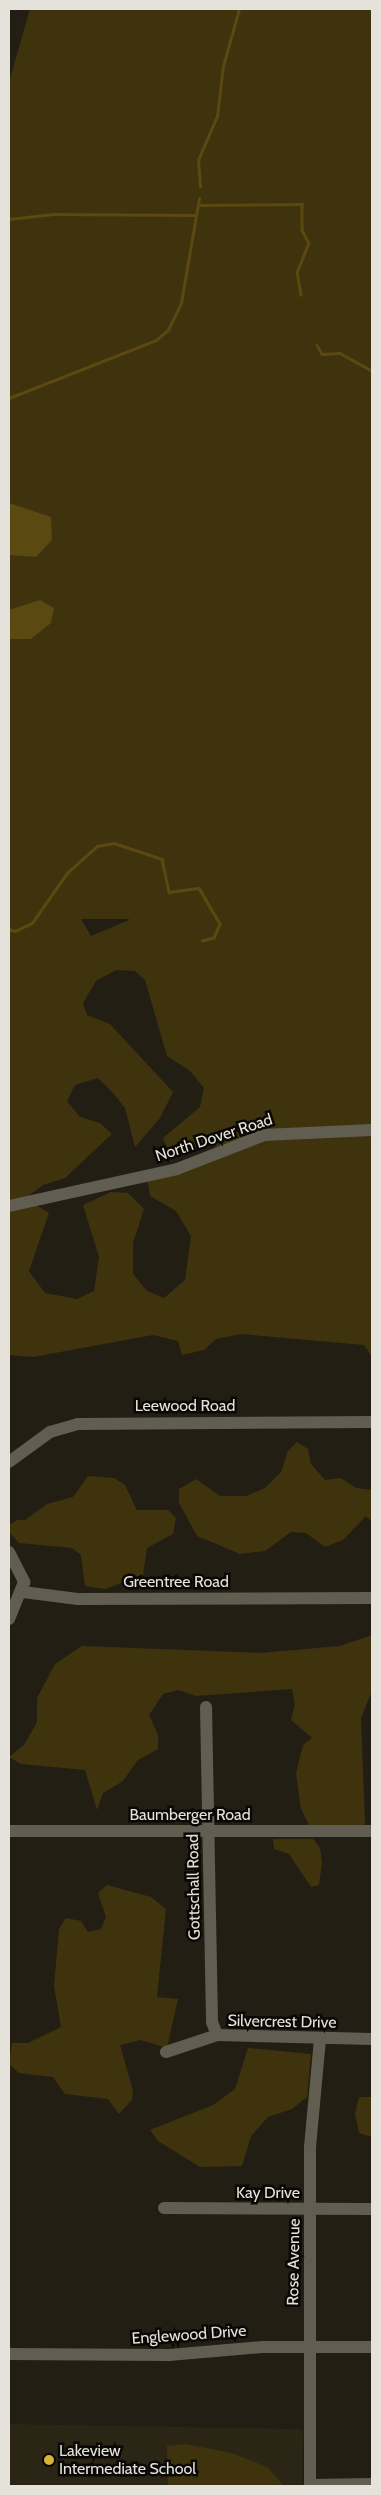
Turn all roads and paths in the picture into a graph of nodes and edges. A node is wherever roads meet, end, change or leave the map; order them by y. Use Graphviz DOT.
graph roads {
  1 [pos="372,1130"];
  2 [pos="9,1206"];
  3 [pos="372,1422"];
  4 [pos="9,1462"];
  5 [pos="9,1552"];
  6 [pos="23,1592"];
  7 [pos="372,1598"];
  8 [pos="9,1619"];
  9 [pos="206,1707"];
  10 [pos="9,1831"];
  11 [pos="209,1831"];
  12 [pos="372,1831"];
  13 [pos="216,2035"];
  14 [pos="372,2039"];
  15 [pos="320,2040"];
  16 [pos="166,2052"];
  17 [pos="164,2208"];
  18 [pos="310,2209"];
  19 [pos="372,2209"];
  20 [pos="309,2346"];
  21 [pos="372,2347"];
  22 [pos="9,2354"];
  23 [pos="372,2484"];
  24 [pos="310,2485"];
  1 -- 2 [label="street, North Dover Road"];
  3 -- 4 [label="street, Leewood Road"];
  5 -- 6 [label="street"];
  6 -- 7 [label="street, Greentree Road"];
  6 -- 8 [label="street"];
  9 -- 11 [label="street, Gottschall Road"];
  10 -- 11 [label="street, Baumberger Road"];
  11 -- 12 [label="street, Baumberger Road"];
  11 -- 13 [label="street, Gottschall Road"];
  13 -- 15 [label="street, Silvercrest Drive"];
  13 -- 16 [label="street, Silvercrest Drive"];
  14 -- 15 [label="street, Silvercrest Drive"];
  15 -- 18 [label="street, Rose Avenue"];
  17 -- 18 [label="street, Kay Drive"];
  18 -- 19 [label="street, Kay Drive"];
  18 -- 20 [label="street, Rose Avenue"];
  20 -- 21 [label="street, Englewood Drive"];
  20 -- 22 [label="street, Englewood Drive"];
  20 -- 24 [label="street, Rose Avenue"];
  23 -- 24 [label="street"];
}
